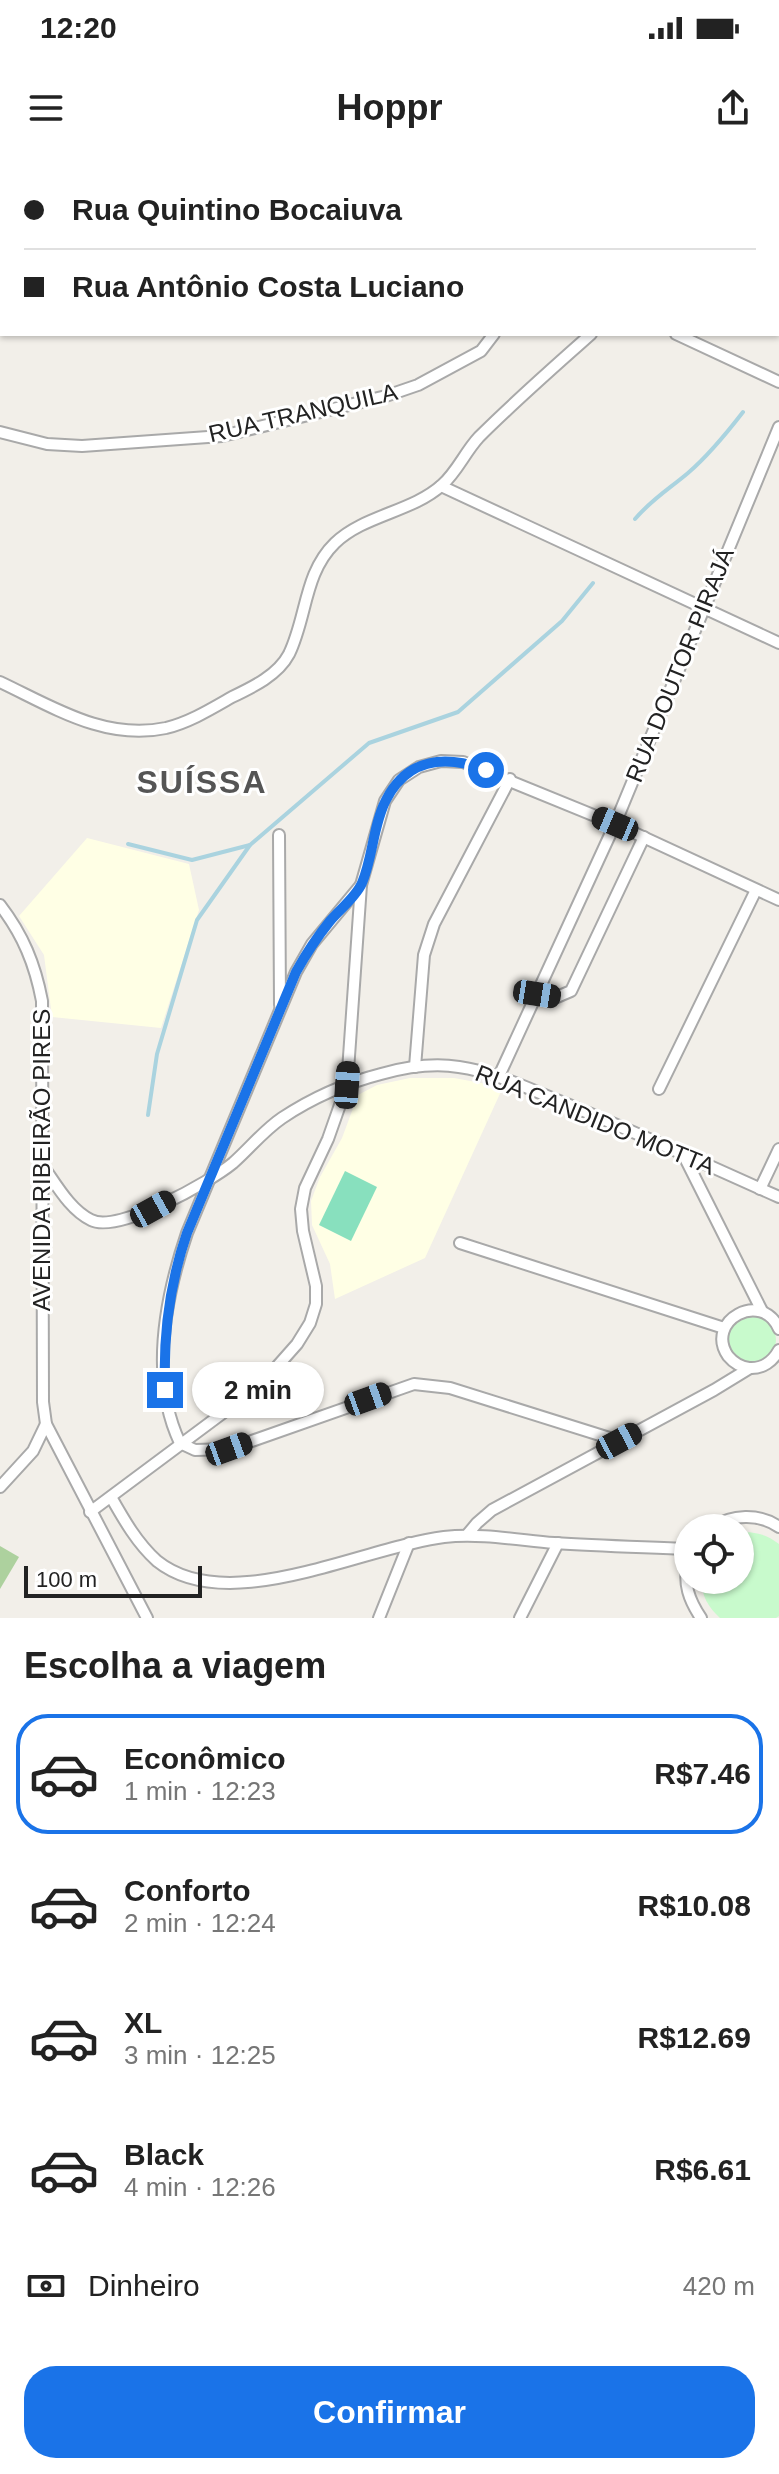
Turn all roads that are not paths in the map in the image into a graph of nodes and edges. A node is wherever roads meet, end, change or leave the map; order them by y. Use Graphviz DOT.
graph roads {
  1 [pos="492,336"];
  2 [pos="589,336"];
  3 [pos="680,336"];
  4 [pos="779,382"];
  5 [pos="779,427"];
  6 [pos="0,432"];
  7 [pos="441,486"];
  8 [pos="704,606"];
  9 [pos="779,643"];
  10 [pos="0,682"];
  11 [pos="510,779"];
  12 [pos="615,824"];
  13 [pos="279,835"];
  14 [pos="644,837"];
  15 [pos="361,885"];
  16 [pos="756,890"];
  17 [pos="779,900"];
  18 [pos="0,905"];
  19 [pos="537,994"];
  20 [pos="280,1007"];
  21 [pos="415,1067"];
  22 [pos="499,1076"];
  23 [pos="347,1085"];
  24 [pos="659,1089"];
  25 [pos="779,1149"];
  26 [pos="682,1152"];
  27 [pos="43,1166"];
  28 [pos="211,1177"];
  29 [pos="760,1189"];
  30 [pos="779,1197"];
  31 [pos="460,1243"];
  32 [pos="762,1311"];
  33 [pos="724,1328"];
  34 [pos="779,1329"];
  35 [pos="778,1356"];
  36 [pos="750,1368"];
  37 [pos="46,1424"];
  38 [pos="619,1441"];
  39 [pos="180,1443"];
  40 [pos="0,1487"];
  41 [pos="111,1497"];
  42 [pos="90,1512"];
  43 [pos="754,1519"];
  44 [pos="777,1523"];
  45 [pos="467,1535"];
  46 [pos="409,1543"];
  47 [pos="558,1543"];
  48 [pos="674,1548"];
  49 [pos="689,1594"];
  50 [pos="147,1618"];
  51 [pos="379,1618"];
  52 [pos="520,1618"];
  53 [pos="701,1618"];
  1 -- 6 [label="street, RUA TRANQUILA"];
  2 -- 7 [label="street"];
  3 -- 4 [label="street"];
  5 -- 8 [label="street, RUA DOUTOR PIRAJÁ"];
  7 -- 8 [label="street"];
  7 -- 10 [label="street"];
  8 -- 9 [label="street"];
  8 -- 12 [label="street, RUA DOUTOR PIRAJÁ"];
  11 -- 12 [label="street"];
  11 -- 15 [label="street"];
  11 -- 21 [label="street"];
  12 -- 14 [label="street"];
  12 -- 19 [label="street, RUA DOUTOR PIRAJÁ"];
  13 -- 20 [label="street"];
  14 -- 16 [label="street"];
  14 -- 19 [label="street"];
  15 -- 20 [label="street"];
  15 -- 23 [label="street"];
  16 -- 17 [label="street"];
  16 -- 24 [label="street"];
  18 -- 27 [label="street, AVENIDA RIBEIRÃO PIRES"];
  19 -- 22 [label="street, RUA DOUTOR PIRAJÁ"];
  20 -- 28 [label="street"];
  21 -- 22 [label="street, RUA CANDIDO MOTTA"];
  21 -- 23 [label="street, RUA CANDIDO MOTTA"];
  22 -- 26 [label="street, RUA CANDIDO MOTTA"];
  23 -- 28 [label="street, RUA CANDIDO MOTTA"];
  23 -- 39 [label="street"];
  25 -- 29 [label="street"];
  26 -- 29 [label="street, RUA CANDIDO MOTTA"];
  26 -- 32 [label="street"];
  27 -- 28 [label="street, RUA CANDIDO MOTTA"];
  27 -- 37 [label="street, AVENIDA RIBEIRÃO PIRES"];
  28 -- 39 [label="street"];
  29 -- 30 [label="street, RUA CANDIDO MOTTA"];
  31 -- 33 [label="street"];
  32 -- 33 [label="street"];
  32 -- 34 [label="street"];
  33 -- 36 [label="street"];
  35 -- 36 [label="street"];
  36 -- 38 [label="street"];
  37 -- 40 [label="street"];
  37 -- 42 [label="street"];
  38 -- 39 [label="street"];
  38 -- 45 [label="street"];
  39 -- 41 [label="street"];
  41 -- 42 [label="street"];
  41 -- 46 [label="street"];
  42 -- 50 [label="street"];
  43 -- 44 [label="street"];
  45 -- 46 [label="street"];
  45 -- 47 [label="street"];
  46 -- 51 [label="street"];
  47 -- 48 [label="street"];
  47 -- 52 [label="street"];
  49 -- 53 [label="street"];
}
